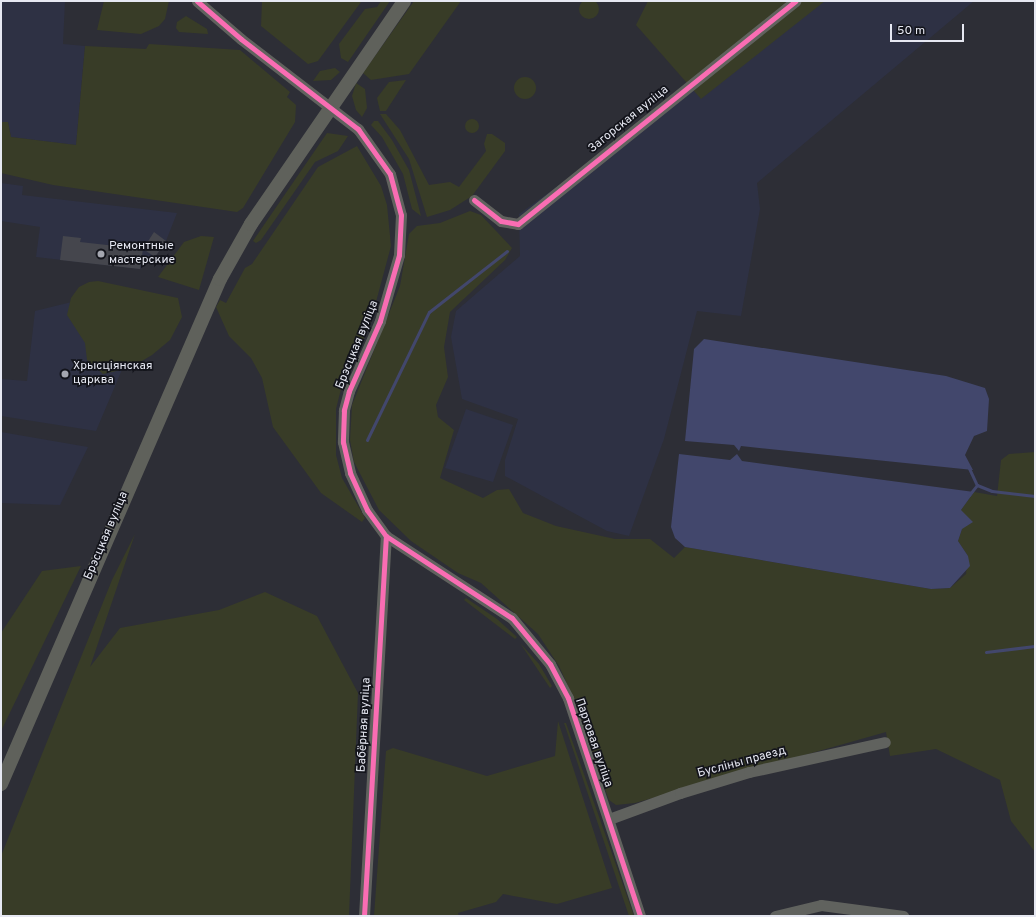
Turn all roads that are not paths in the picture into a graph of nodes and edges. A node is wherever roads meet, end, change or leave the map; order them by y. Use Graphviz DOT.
graph roads {
  1 [pos="197,1"];
  2 [pos="404,1"];
  3 [pos="795,1"];
  4 [pos="330,106"];
  5 [pos="474,200"];
  6 [pos="386,536"];
  7 [pos="885,742"];
  8 [pos="1,784"];
  9 [pos="609,819"];
  10 [pos="364,916"];
  11 [pos="640,916"];
  12 [pos="775,916"];
  13 [pos="902,916"];
  1 -- 4 [label="street"];
  2 -- 4 [label="main road, Брэсцкая вуліца"];
  3 -- 5 [label="street, Загорская вуліца"];
  4 -- 6 [label="street, Брэсцкая вуліца"];
  4 -- 8 [label="main road, Брэсцкая вуліца"];
  6 -- 9 [label="street, Партовая вуліца"];
  6 -- 10 [label="street, Бабёрная вуліца"];
  7 -- 9 [label="street, Бусліны праезд"];
  9 -- 11 [label="street, Партовая вуліца"];
  12 -- 13 [label="street"];
}
